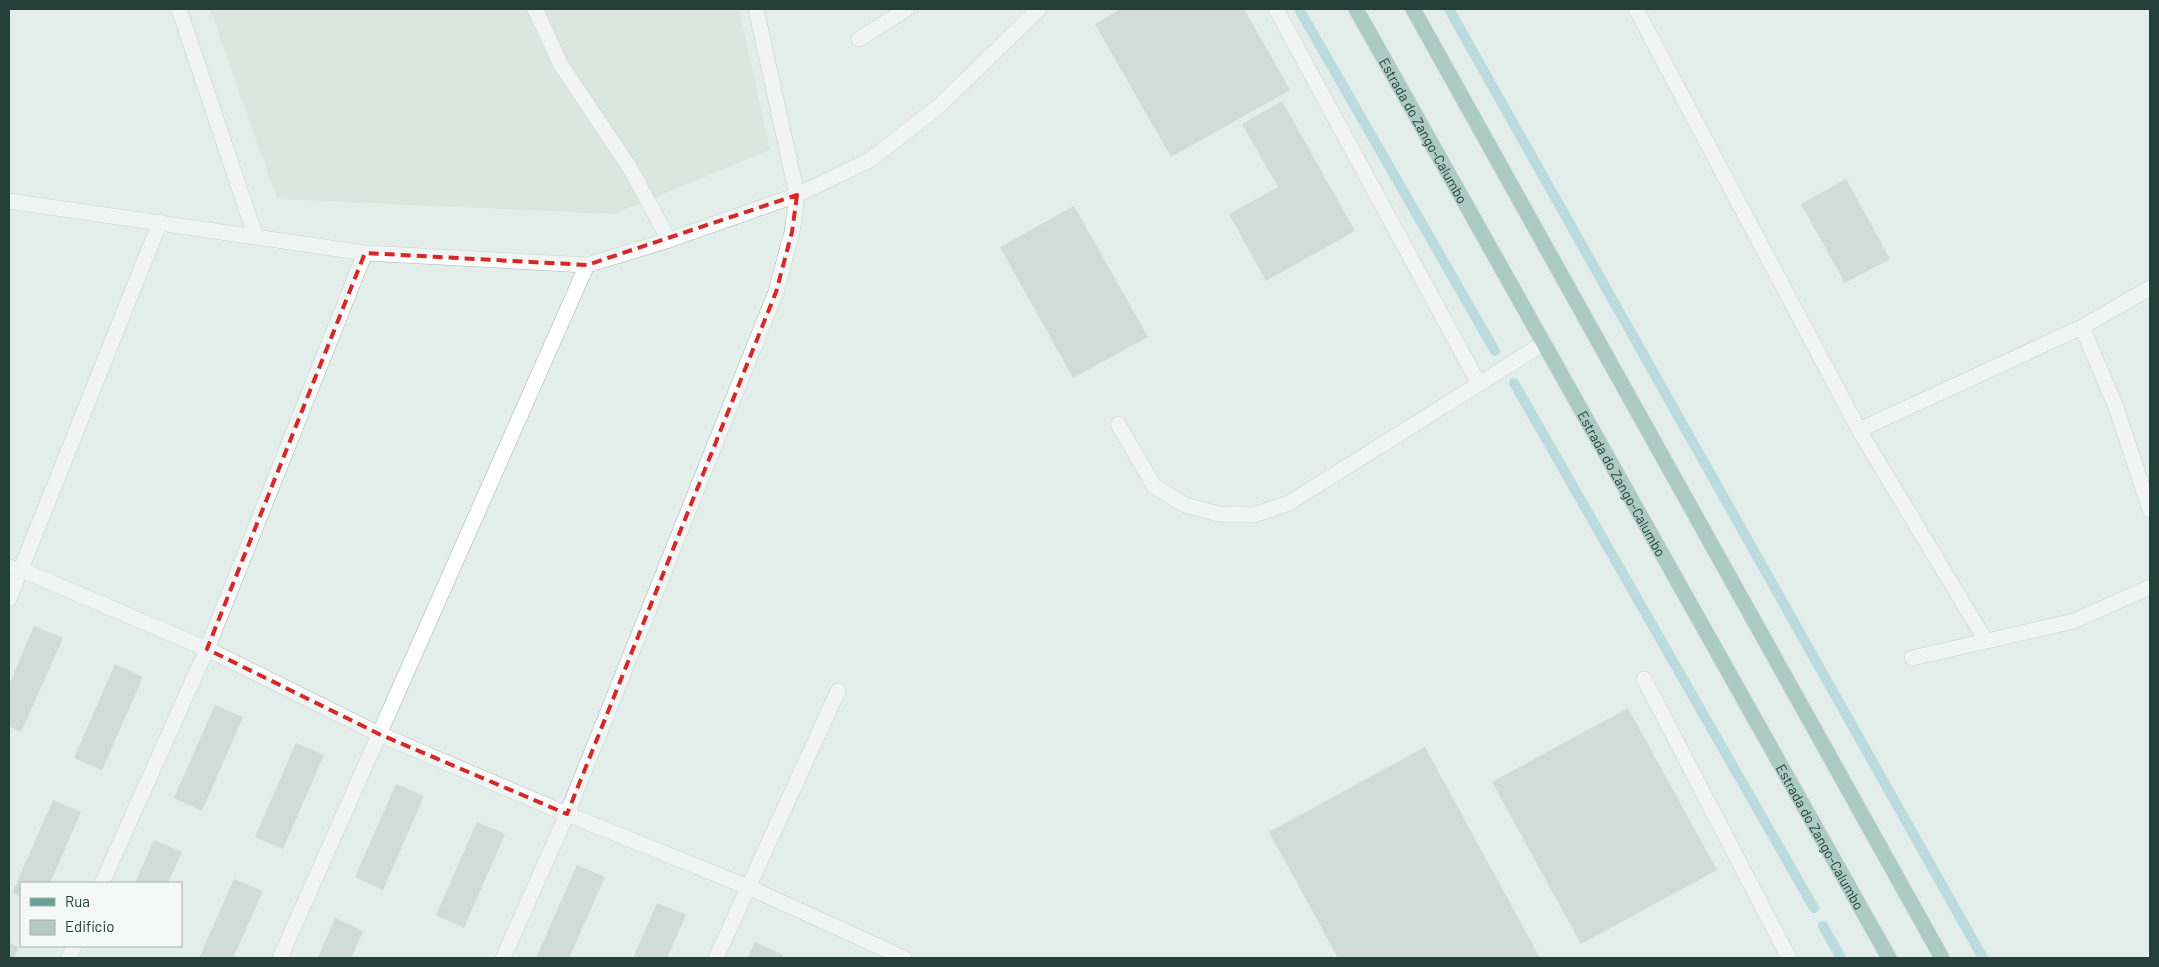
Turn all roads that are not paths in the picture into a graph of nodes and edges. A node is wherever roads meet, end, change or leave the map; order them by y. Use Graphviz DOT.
graph roads {
  1 [pos="179,9"];
  2 [pos="535,9"];
  3 [pos="756,9"];
  4 [pos="908,9"];
  5 [pos="1039,9"];
  6 [pos="1276,9"];
  7 [pos="1356,9"];
  8 [pos="1413,9"];
  9 [pos="1636,9"];
  10 [pos="859,39"];
  11 [pos="797,195"];
  12 [pos="9,198"];
  13 [pos="160,222"];
  14 [pos="255,235"];
  15 [pos="669,240"];
  16 [pos="366,252"];
  17 [pos="587,265"];
  18 [pos="2150,288"];
  19 [pos="2082,328"];
  20 [pos="1544,343"];
  21 [pos="1479,384"];
  22 [pos="1118,424"];
  23 [pos="1859,430"];
  24 [pos="2150,510"];
  25 [pos="15,569"];
  26 [pos="2150,587"];
  27 [pos="9,599"];
  28 [pos="1986,641"];
  29 [pos="207,649"];
  30 [pos="1912,658"];
  31 [pos="1644,678"];
  32 [pos="838,691"];
  33 [pos="379,734"];
  34 [pos="567,814"];
  35 [pos="102,882"];
  36 [pos="748,887"];
  37 [pos="280,958"];
  38 [pos="503,958"];
  39 [pos="716,958"];
  40 [pos="904,958"];
  41 [pos="1789,958"];
  42 [pos="1888,958"];
  43 [pos="1942,958"];
  1 -- 14 [label="street"];
  2 -- 15 [label="street"];
  3 -- 11 [label="street"];
  4 -- 10 [label="street"];
  5 -- 11 [label="street"];
  6 -- 21 [label="street"];
  7 -- 20 [label="main road, Estrada do Zango-Calumbo"];
  8 -- 43 [label="main road"];
  9 -- 23 [label="street"];
  11 -- 15 [label="street"];
  11 -- 34 [label="street"];
  12 -- 13 [label="street"];
  13 -- 14 [label="street"];
  13 -- 25 [label="street"];
  14 -- 16 [label="street"];
  15 -- 17 [label="street"];
  16 -- 17 [label="street"];
  16 -- 29 [label="street"];
  17 -- 33 [label="street"];
  18 -- 19 [label="street"];
  19 -- 23 [label="street"];
  19 -- 24 [label="street"];
  20 -- 21 [label="street"];
  20 -- 42 [label="main road, Estrada do Zango-Calumbo"];
  21 -- 22 [label="street"];
  23 -- 28 [label="street"];
  25 -- 27 [label="street"];
  25 -- 29 [label="street"];
  26 -- 28 [label="street"];
  28 -- 30 [label="street"];
  29 -- 33 [label="street"];
  29 -- 35 [label="street"];
  31 -- 41 [label="street"];
  32 -- 36 [label="street"];
  33 -- 34 [label="street"];
  33 -- 37 [label="street"];
  34 -- 36 [label="street"];
  34 -- 38 [label="street"];
  36 -- 39 [label="street"];
  36 -- 40 [label="street"];
}
